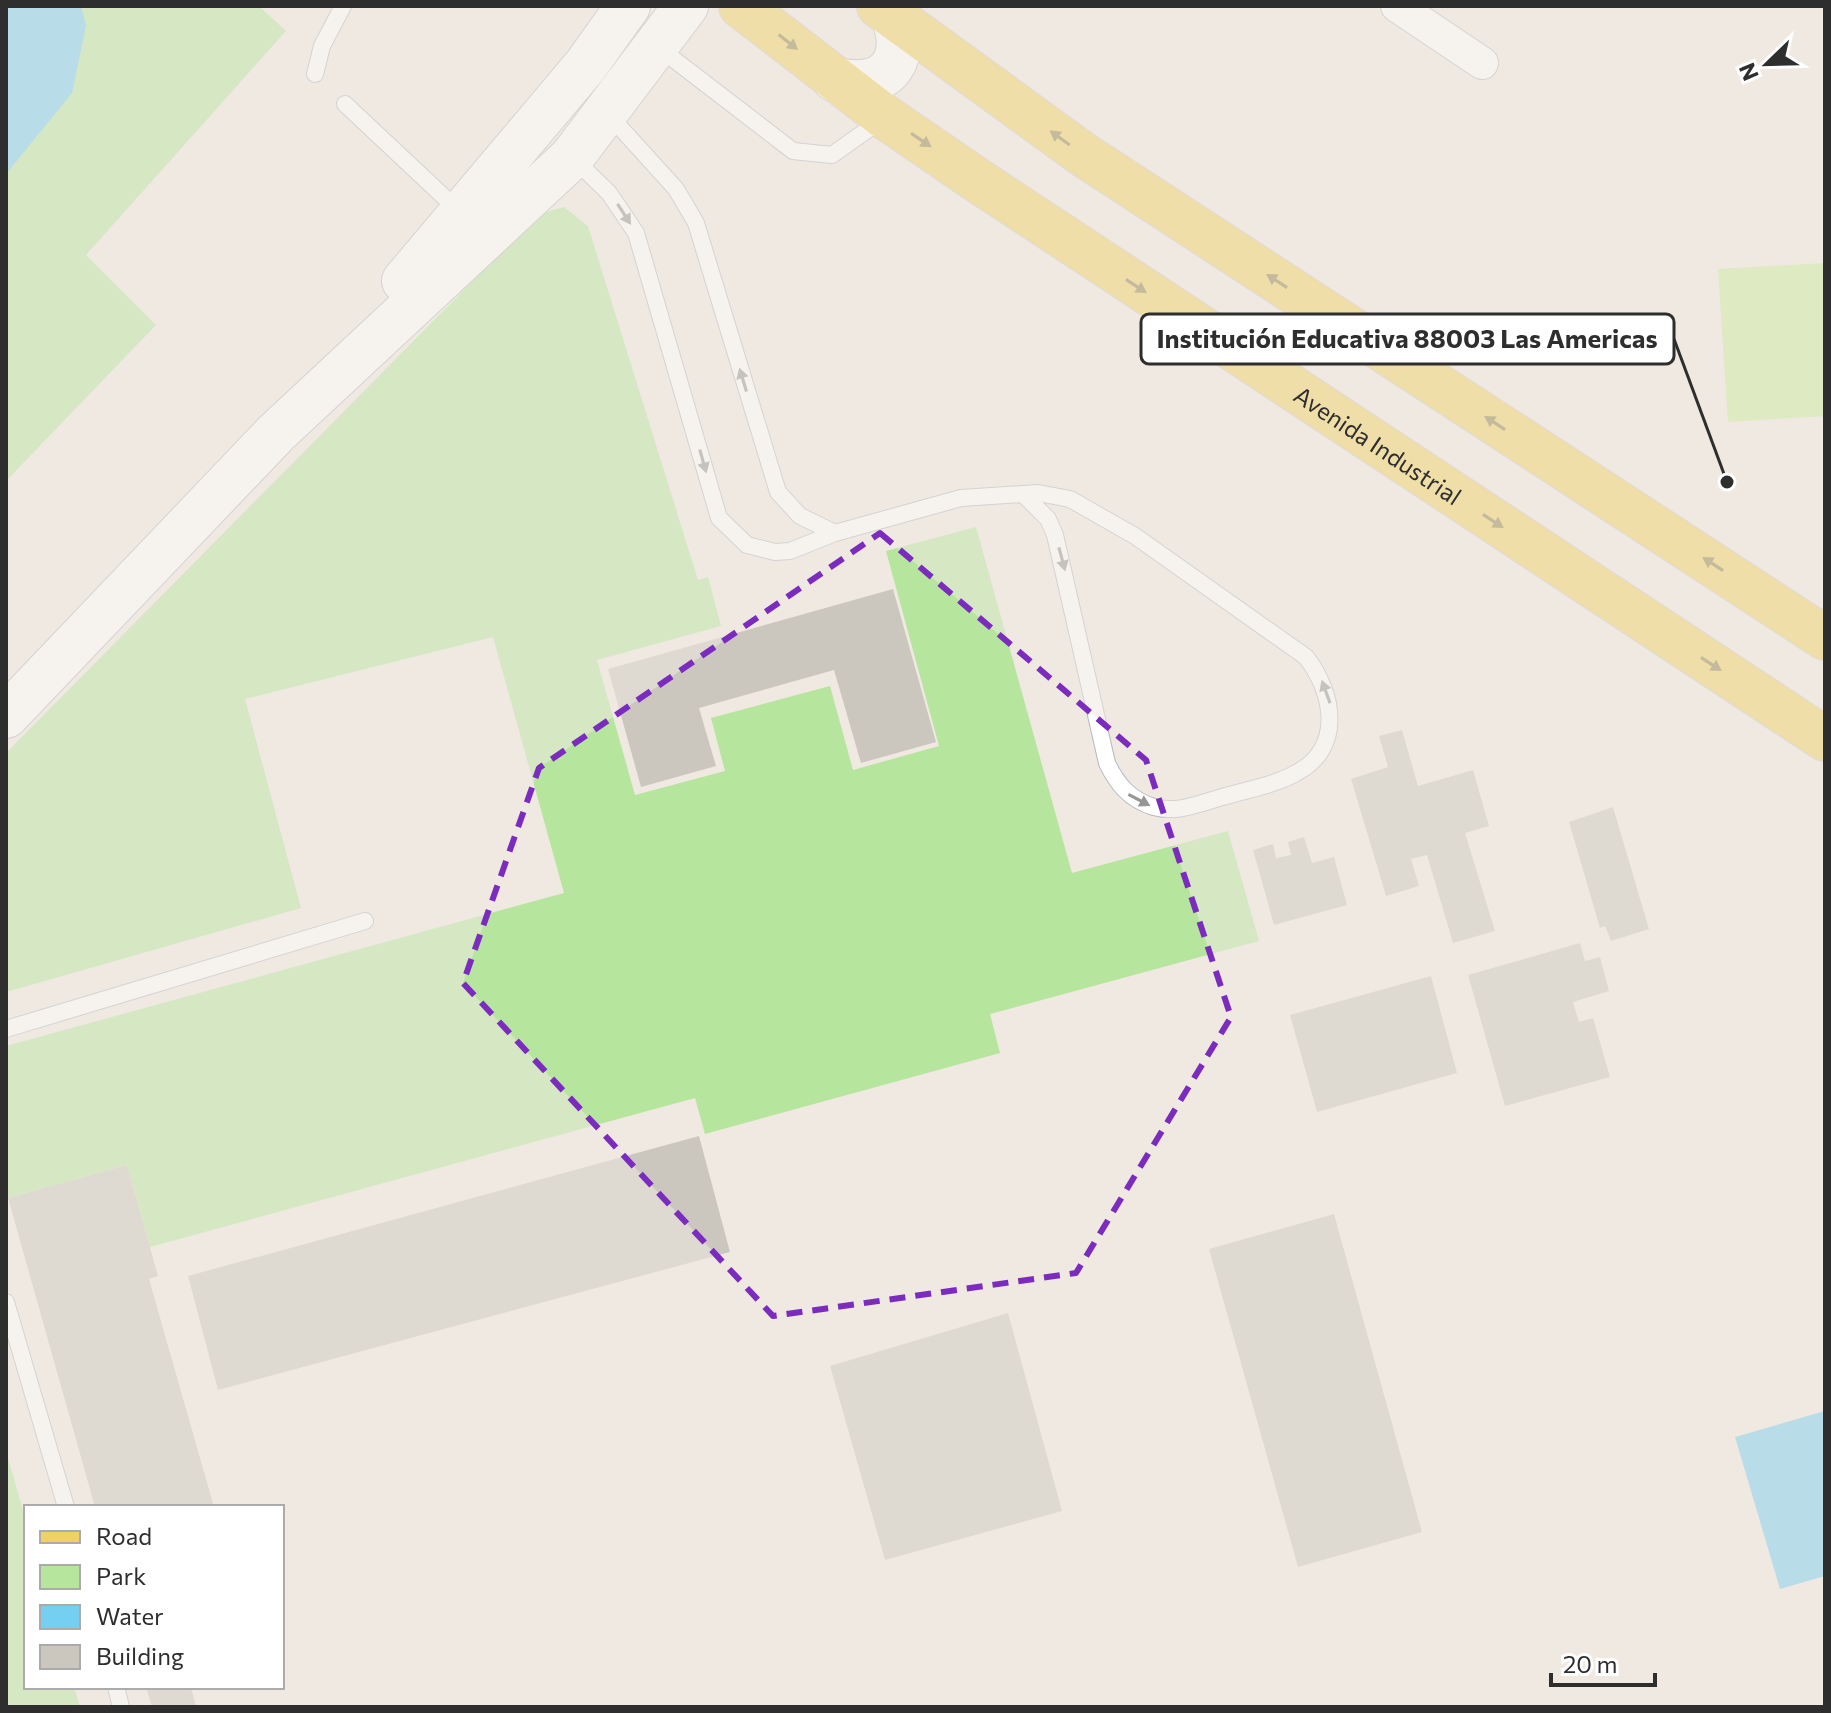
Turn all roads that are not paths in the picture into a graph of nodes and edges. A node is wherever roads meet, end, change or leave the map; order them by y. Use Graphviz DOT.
graph roads {
  1 [pos="343,6"];
  2 [pos="628,6"];
  3 [pos="686,6"];
  4 [pos="741,6"];
  5 [pos="1397,6"];
  6 [pos="887,10"];
  7 [pos="657,47"];
  8 [pos="1482,63"];
  9 [pos="315,74"];
  10 [pos="834,79"];
  11 [pos="345,104"];
  12 [pos="606,112"];
  13 [pos="885,117"];
  14 [pos="572,157"];
  15 [pos="461,214"];
  16 [pos="276,433"];
  17 [pos="1023,494"];
  18 [pos="835,533"];
  19 [pos="1825,638"];
  20 [pos="6,716"];
  21 [pos="1825,739"];
  22 [pos="365,921"];
  23 [pos="6,1029"];
  24 [pos="6,1302"];
  25 [pos="65,1505"];
  1 -- 9 [label="lane"];
  2 -- 15 [label="street"];
  3 -- 7 [label="street"];
  4 -- 10 [label="main road, Avenida Industrial, one-way"];
  5 -- 8 [label="street"];
  6 -- 10 [label="street"];
  19 -- 6 [label="main road, one-way"];
  7 -- 12 [label="street"];
  7 -- 13 [label="lane"];
  10 -- 13 [label="main road, Avenida Industrial"];
  11 -- 15 [label="lane"];
  12 -- 14 [label="street"];
  18 -- 12 [label="lane, one-way"];
  13 -- 21 [label="main road, Avenida Industrial, one-way"];
  14 -- 16 [label="street"];
  14 -- 18 [label="lane, one-way"];
  15 -- 16 [label="street"];
  16 -- 20 [label="street"];
  17 -- 17 [label="lane, one-way"];
  17 -- 18 [label="lane"];
  22 -- 23 [label="lane"];
  24 -- 25 [label="lane"];
}
